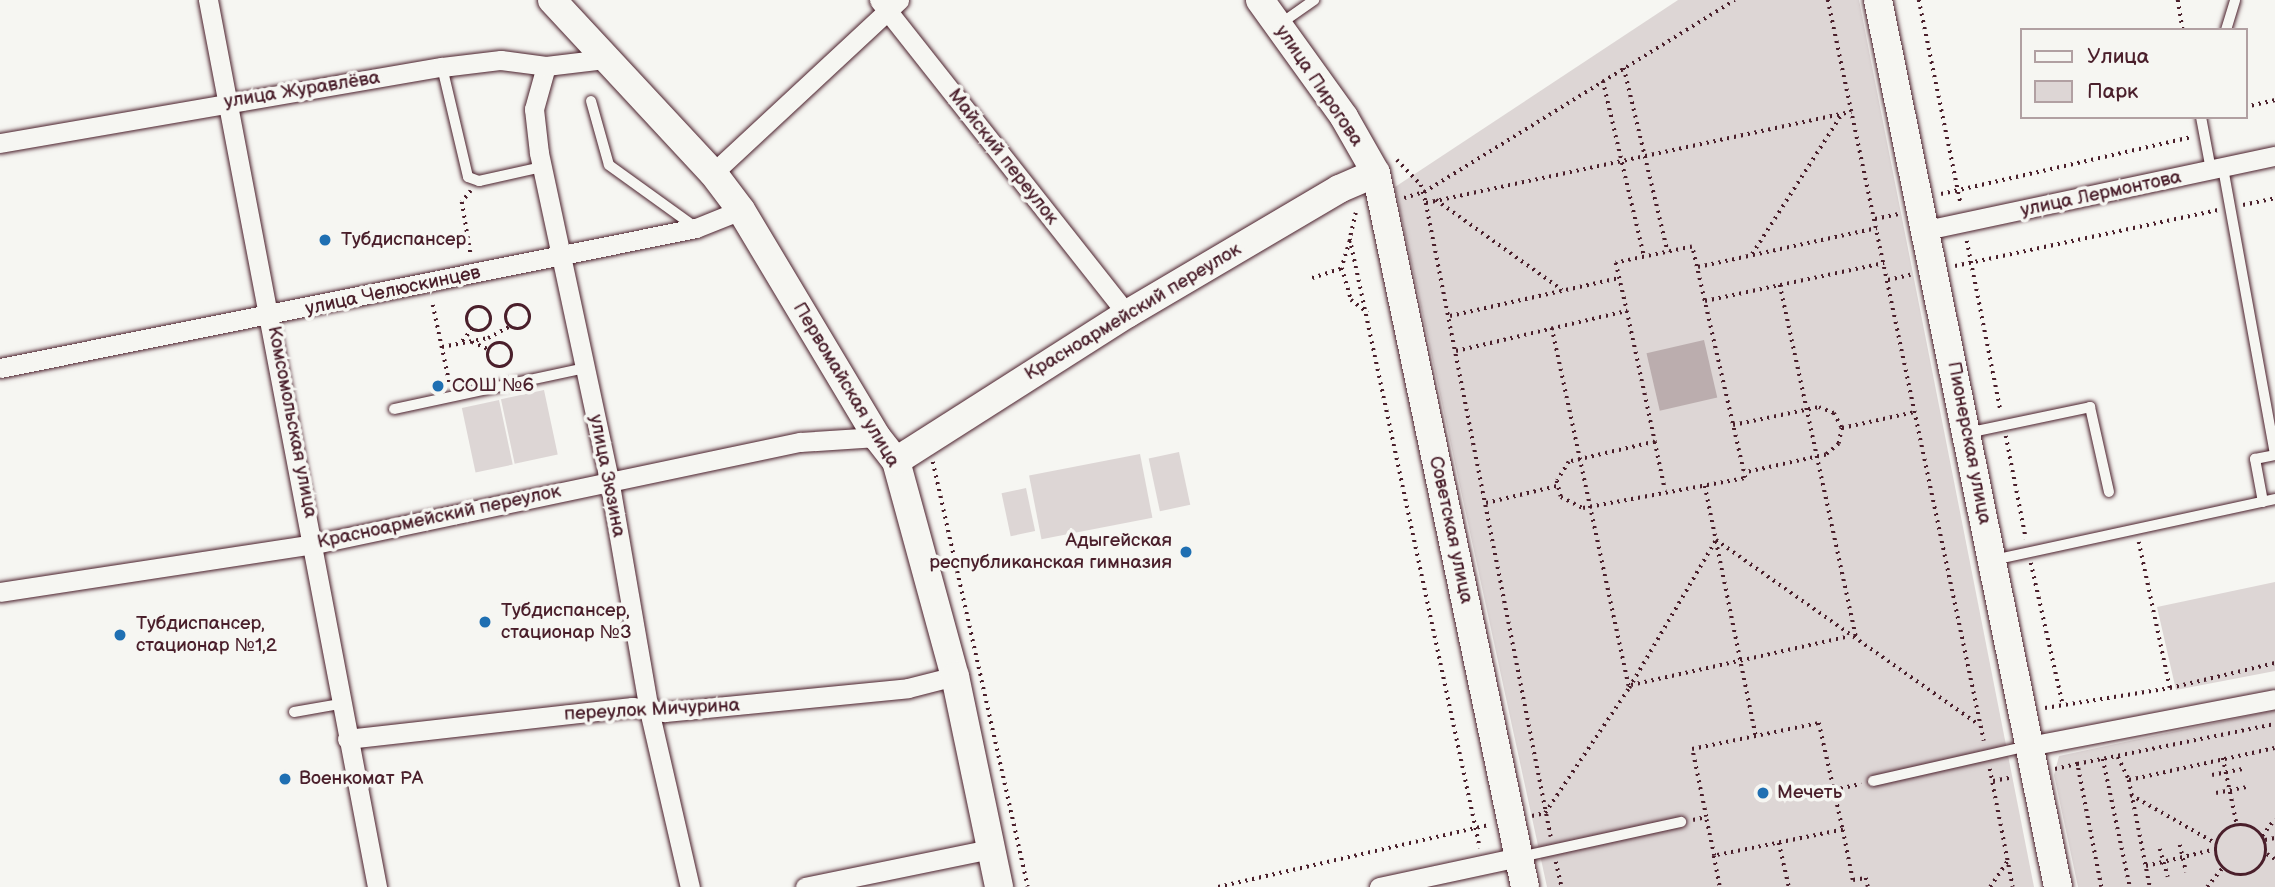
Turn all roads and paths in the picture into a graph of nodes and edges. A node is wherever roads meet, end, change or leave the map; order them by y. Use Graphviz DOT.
graph roads {
  1 [pos="208,0"];
  2 [pos="552,0"];
  3 [pos="1260,0"];
  4 [pos="1314,0"];
  5 [pos="1735,0"];
  6 [pos="1828,0"];
  7 [pos="1878,0"];
  8 [pos="1919,0"];
  9 [pos="2178,0"];
  10 [pos="2235,0"];
  11 [pos="889,4"];
  12 [pos="1277,25"];
  13 [pos="2183,28"];
  14 [pos="2227,28"];
  15 [pos="605,59"];
  16 [pos="546,66"];
  17 [pos="442,67"];
  18 [pos="1624,68"];
  19 [pos="1603,81"];
  20 [pos="2275,100"];
  21 [pos="591,101"];
  22 [pos="226,102"];
  23 [pos="2247,107"];
  24 [pos="1851,112"];
  25 [pos="1842,114"];
  26 [pos="2201,119"];
  27 [pos="2204,135"];
  28 [pos="0,142"];
  29 [pos="1645,156"];
  30 [pos="2275,156"];
  31 [pos="1622,161"];
  32 [pos="542,167"];
  33 [pos="2217,169"];
  34 [pos="713,173"];
  35 [pos="1376,173"];
  36 [pos="479,181"];
  37 [pos="1958,190"];
  38 [pos="1941,194"];
  39 [pos="1402,198"];
  40 [pos="2275,198"];
  41 [pos="1436,200"];
  42 [pos="1962,207"];
  43 [pos="2230,207"];
  44 [pos="741,210"];
  45 [pos="1356,213"];
  46 [pos="1898,214"];
  47 [pos="1875,219"];
  48 [pos="696,228"];
  49 [pos="1877,228"];
  50 [pos="1926,230"];
  51 [pos="1350,239"];
  52 [pos="1967,241"];
  53 [pos="1668,252"];
  54 [pos="1751,255"];
  55 [pos="562,256"];
  56 [pos="1644,257"];
  57 [pos="1884,263"];
  58 [pos="1972,263"];
  59 [pos="1954,266"];
  60 [pos="1697,267"];
  61 [pos="1342,268"];
  62 [pos="474,275"];
  63 [pos="1910,275"];
  64 [pos="1312,278"];
  65 [pos="1619,278"];
  66 [pos="1888,280"];
  67 [pos="1780,285"];
  68 [pos="1562,290"];
  69 [pos="1705,301"];
  70 [pos="433,305"];
  71 [pos="1627,312"];
  72 [pos="1368,313"];
  73 [pos="1127,314"];
  74 [pos="1450,316"];
  75 [pos="272,317"];
  76 [pos="511,326"];
  77 [pos="1552,328"];
  78 [pos="472,329"];
  79 [pos="462,341"];
  80 [pos="470,341"];
  81 [pos="442,347"];
  82 [pos="490,350"];
  83 [pos="1456,351"];
  84 [pos="0,368"];
  85 [pos="586,368"];
  86 [pos="453,397"];
  87 [pos="1808,408"];
  88 [pos="394,410"];
  89 [pos="1915,412"];
  90 [pos="1733,425"];
  91 [pos="2004,425"];
  92 [pos="1842,428"];
  93 [pos="1967,433"];
  94 [pos="877,437"];
  95 [pos="1655,442"];
  96 [pos="928,454"];
  97 [pos="2275,454"];
  98 [pos="1818,457"];
  99 [pos="1580,458"];
  100 [pos="896,461"];
  101 [pos="1744,472"];
  102 [pos="609,479"];
  103 [pos="1557,486"];
  104 [pos="1705,486"];
  105 [pos="1665,490"];
  106 [pos="2109,492"];
  107 [pos="2275,499"];
  108 [pos="2263,502"];
  109 [pos="1486,503"];
  110 [pos="1591,507"];
  111 [pos="2137,529"];
  112 [pos="1716,540"];
  113 [pos="315,544"];
  114 [pos="2029,552"];
  115 [pos="1992,560"];
  116 [pos="0,592"];
  117 [pos="1850,636"];
  118 [pos="1857,640"];
  119 [pos="1741,660"];
  120 [pos="2275,663"];
  121 [pos="955,676"];
  122 [pos="1630,687"];
  123 [pos="2170,688"];
  124 [pos="2275,698"];
  125 [pos="340,704"];
  126 [pos="2063,705"];
  127 [pos="2040,709"];
  128 [pos="649,710"];
  129 [pos="294,712"];
  130 [pos="2275,724"];
  131 [pos="1980,725"];
  132 [pos="1756,736"];
  133 [pos="347,739"];
  134 [pos="2029,746"];
  135 [pos="2275,748"];
  136 [pos="1987,754"];
  137 [pos="2118,756"];
  138 [pos="2223,758"];
  139 [pos="2104,759"];
  140 [pos="2242,769"];
  141 [pos="2226,772"];
  142 [pos="2212,775"];
  143 [pos="2129,780"];
  144 [pos="1873,781"];
  145 [pos="2247,787"];
  146 [pos="1834,790"];
  147 [pos="2230,790"];
  148 [pos="2216,793"];
  149 [pos="2132,795"];
  150 [pos="1545,813"];
  151 [pos="1532,816"];
  152 [pos="1706,817"];
  153 [pos="2275,819"];
  154 [pos="1681,822"];
  155 [pos="1494,823"];
  156 [pos="2237,825"];
  157 [pos="1478,830"];
  158 [pos="1843,830"];
  159 [pos="2264,838"];
  160 [pos="2275,838"];
  161 [pos="1779,843"];
  162 [pos="2180,845"];
  163 [pos="2216,846"];
  164 [pos="1480,848"];
  165 [pos="990,849"];
  166 [pos="2160,849"];
  167 [pos="1555,852"];
  168 [pos="2267,854"];
  169 [pos="1714,856"];
  170 [pos="1519,857"];
  171 [pos="2183,857"];
  172 [pos="2275,859"];
  173 [pos="2008,860"];
  174 [pos="2164,862"];
  175 [pos="2146,866"];
  176 [pos="2223,867"];
  177 [pos="2186,872"];
  178 [pos="2168,877"];
  179 [pos="377,887"];
  180 [pos="690,887"];
  181 [pos="805,887"];
  182 [pos="999,887"];
  183 [pos="1028,887"];
  184 [pos="1218,887"];
  185 [pos="1379,887"];
  186 [pos="1525,887"];
  187 [pos="1562,887"];
  188 [pos="1720,887"];
  189 [pos="1789,887"];
  190 [pos="1868,887"];
  191 [pos="1990,887"];
  192 [pos="2013,887"];
  193 [pos="2058,887"];
  194 [pos="2101,887"];
  195 [pos="2130,887"];
  196 [pos="2150,887"];
  197 [pos="2207,887"];
  1 -- 22 [label="street, Комсомольская улица"];
  2 -- 15 [label="street, Первомайская улица"];
  3 -- 12 [label="street, улица Пирогова"];
  4 -- 12 [label="lane"];
  5 -- 18 [label="path"];
  6 -- 24 [label="path"];
  7 -- 50 [label="street, Пионерская улица"];
  8 -- 37 [label="path"];
  9 -- 13 [label="path"];
  10 -- 14 [label="lane"];
  11 -- 34 [label="street"];
  11 -- 73 [label="street, Майский переулок"];
  12 -- 35 [label="street, улица Пирогова"];
  15 -- 16 [label="street, улица Журавлёва"];
  15 -- 34 [label="street, Первомайская улица"];
  16 -- 17 [label="street, улица Журавлёва"];
  16 -- 32 [label="street, улица Зюзина"];
  17 -- 22 [label="street, улица Журавлёва"];
  17 -- 36 [label="lane"];
  18 -- 19 [label="path"];
  18 -- 29 [label="path"];
  19 -- 31 [label="path"];
  19 -- 39 [label="path"];
  20 -- 23 [label="path"];
  21 -- 48 [label="lane"];
  22 -- 28 [label="street, улица Журавлёва"];
  22 -- 75 [label="street, Комсомольская улица"];
  24 -- 25 [label="path"];
  24 -- 47 [label="path"];
  25 -- 29 [label="path"];
  25 -- 54 [label="path"];
  26 -- 27 [label="lane"];
  27 -- 33 [label="lane"];
  27 -- 37 [label="path"];
  29 -- 31 [label="path"];
  29 -- 53 [label="path"];
  30 -- 33 [label="street, улица Лермонтова"];
  31 -- 41 [label="path"];
  31 -- 56 [label="path"];
  32 -- 36 [label="lane"];
  32 -- 55 [label="street, улица Зюзина"];
  33 -- 43 [label="lane"];
  33 -- 50 [label="street, улица Лермонтова"];
  34 -- 44 [label="street, Первомайская улица"];
  35 -- 73 [label="street, Красноармейский переулок"];
  35 -- 170 [label="street, Советская улица"];
  36 -- 62 [label="path"];
  37 -- 38 [label="path"];
  37 -- 42 [label="path"];
  40 -- 43 [label="path"];
  41 -- 68 [label="path"];
  41 -- 74 [label="path"];
  43 -- 58 [label="path"];
  43 -- 97 [label="lane"];
  44 -- 48 [label="street, улица Челюскинцев"];
  44 -- 94 [label="street, Первомайская улица"];
  45 -- 51 [label="path"];
  46 -- 47 [label="path"];
  47 -- 49 [label="path"];
  48 -- 55 [label="street, улица Челюскинцев"];
  49 -- 54 [label="path"];
  49 -- 57 [label="path"];
  50 -- 93 [label="street, Пионерская улица"];
  51 -- 61 [label="path"];
  51 -- 72 [label="path"];
  52 -- 58 [label="path"];
  53 -- 56 [label="path"];
  53 -- 60 [label="path"];
  54 -- 60 [label="path"];
  55 -- 62 [label="street, улица Челюскинцев"];
  55 -- 85 [label="street, улица Зюзина"];
  56 -- 65 [label="path"];
  57 -- 66 [label="path"];
  57 -- 67 [label="path"];
  58 -- 59 [label="path"];
  58 -- 91 [label="path"];
  60 -- 69 [label="path"];
  61 -- 64 [label="path"];
  61 -- 72 [label="path"];
  62 -- 75 [label="street, улица Челюскинцев"];
  63 -- 66 [label="path"];
  65 -- 68 [label="path"];
  65 -- 71 [label="path"];
  66 -- 89 [label="path"];
  67 -- 69 [label="path"];
  67 -- 87 [label="path"];
  68 -- 74 [label="path"];
  69 -- 90 [label="path"];
  70 -- 81 [label="path"];
  71 -- 77 [label="path"];
  71 -- 95 [label="path"];
  72 -- 157 [label="path"];
  73 -- 100 [label="street, Красноармейский переулок"];
  74 -- 83 [label="path"];
  75 -- 84 [label="street, улица Челюскинцев"];
  75 -- 113 [label="street, Комсомольская улица"];
  76 -- 76 [label="path"];
  76 -- 80 [label="path"];
  77 -- 83 [label="path"];
  77 -- 99 [label="path"];
  78 -- 78 [label="path"];
  78 -- 79 [label="path"];
  79 -- 80 [label="path"];
  79 -- 81 [label="path"];
  80 -- 82 [label="path"];
  81 -- 86 [label="path"];
  82 -- 82 [label="path"];
  83 -- 109 [label="path"];
  85 -- 86 [label="lane"];
  85 -- 102 [label="street, улица Зюзина"];
  86 -- 88 [label="lane"];
  87 -- 90 [label="path"];
  87 -- 92 [label="path"];
  87 -- 98 [label="path"];
  89 -- 92 [label="path"];
  89 -- 131 [label="path"];
  90 -- 101 [label="path"];
  91 -- 93 [label="lane"];
  91 -- 106 [label="lane"];
  91 -- 114 [label="path"];
  92 -- 98 [label="path"];
  93 -- 115 [label="street, Пионерская улица"];
  94 -- 100 [label="street, Первомайская улица"];
  94 -- 102 [label="street, Красноармейский переулок"];
  95 -- 99 [label="path"];
  95 -- 105 [label="path"];
  96 -- 183 [label="path"];
  97 -- 108 [label="lane"];
  98 -- 101 [label="path"];
  98 -- 118 [label="path"];
  99 -- 103 [label="path"];
  99 -- 110 [label="path"];
  100 -- 121 [label="street, Первомайская улица"];
  101 -- 104 [label="path"];
  102 -- 113 [label="street, Красноармейский переулок"];
  102 -- 128 [label="street, улица Зюзина"];
  103 -- 109 [label="path"];
  103 -- 110 [label="path"];
  104 -- 105 [label="path"];
  104 -- 112 [label="path"];
  105 -- 110 [label="path"];
  107 -- 108 [label="lane"];
  108 -- 111 [label="lane"];
  109 -- 150 [label="path"];
  110 -- 122 [label="path"];
  111 -- 114 [label="lane"];
  111 -- 123 [label="path"];
  112 -- 117 [label="path"];
  112 -- 119 [label="path"];
  112 -- 122 [label="path"];
  113 -- 116 [label="street, Красноармейский переулок"];
  113 -- 125 [label="street, Комсомольская улица"];
  114 -- 115 [label="lane"];
  114 -- 126 [label="path"];
  115 -- 134 [label="street, Пионерская улица"];
  117 -- 118 [label="path"];
  117 -- 119 [label="path"];
  118 -- 131 [label="path"];
  119 -- 122 [label="path"];
  119 -- 132 [label="path"];
  120 -- 123 [label="path"];
  121 -- 128 [label="street, переулок Мичурина"];
  121 -- 165 [label="street, Первомайская улица"];
  122 -- 150 [label="path"];
  123 -- 126 [label="path"];
  124 -- 134 [label="street"];
  125 -- 129 [label="lane"];
  125 -- 133 [label="street, Комсомольская улица"];
  126 -- 127 [label="path"];
  128 -- 133 [label="street, переулок Мичурина"];
  128 -- 180 [label="street, улица Зюзина"];
  130 -- 137 [label="path"];
  131 -- 136 [label="path"];
  132 -- 146 [label="path"];
  132 -- 152 [label="path"];
  133 -- 179 [label="street, Комсомольская улица"];
  134 -- 136 [label="lane"];
  134 -- 193 [label="street, Пионерская улица"];
  135 -- 138 [label="path"];
  136 -- 144 [label="lane"];
  136 -- 173 [label="path"];
  137 -- 139 [label="path"];
  137 -- 143 [label="path"];
  138 -- 141 [label="path"];
  138 -- 143 [label="path"];
  139 -- 194 [label="path"];
  139 -- 195 [label="path"];
  140 -- 141 [label="path"];
  141 -- 142 [label="path"];
  141 -- 147 [label="path"];
  143 -- 149 [label="path"];
  144 -- 146 [label="path"];
  145 -- 147 [label="path"];
  146 -- 158 [label="path"];
  147 -- 148 [label="path"];
  147 -- 156 [label="path"];
  149 -- 163 [label="path"];
  149 -- 175 [label="path"];
  150 -- 151 [label="path"];
  150 -- 167 [label="path"];
  152 -- 154 [label="path"];
  152 -- 169 [label="path"];
  153 -- 159 [label="path"];
  154 -- 167 [label="lane"];
  155 -- 157 [label="path"];
  156 -- 159 [label="path"];
  156 -- 163 [label="path"];
  157 -- 164 [label="path"];
  157 -- 184 [label="path"];
  158 -- 161 [label="path"];
  158 -- 190 [label="path"];
  159 -- 160 [label="path"];
  159 -- 168 [label="path"];
  161 -- 169 [label="path"];
  161 -- 189 [label="path"];
  162 -- 171 [label="path"];
  163 -- 171 [label="path"];
  163 -- 176 [label="path"];
  165 -- 181 [label="street"];
  165 -- 182 [label="street, Первомайская улица"];
  166 -- 174 [label="path"];
  167 -- 170 [label="lane"];
  167 -- 187 [label="path"];
  168 -- 172 [label="path"];
  168 -- 176 [label="path"];
  169 -- 188 [label="path"];
  170 -- 185 [label="street"];
  170 -- 186 [label="street, Советская улица"];
  171 -- 174 [label="path"];
  171 -- 177 [label="path"];
  173 -- 191 [label="path"];
  173 -- 192 [label="path"];
  174 -- 175 [label="path"];
  174 -- 178 [label="path"];
  175 -- 196 [label="path"];
  176 -- 197 [label="path"];
}
